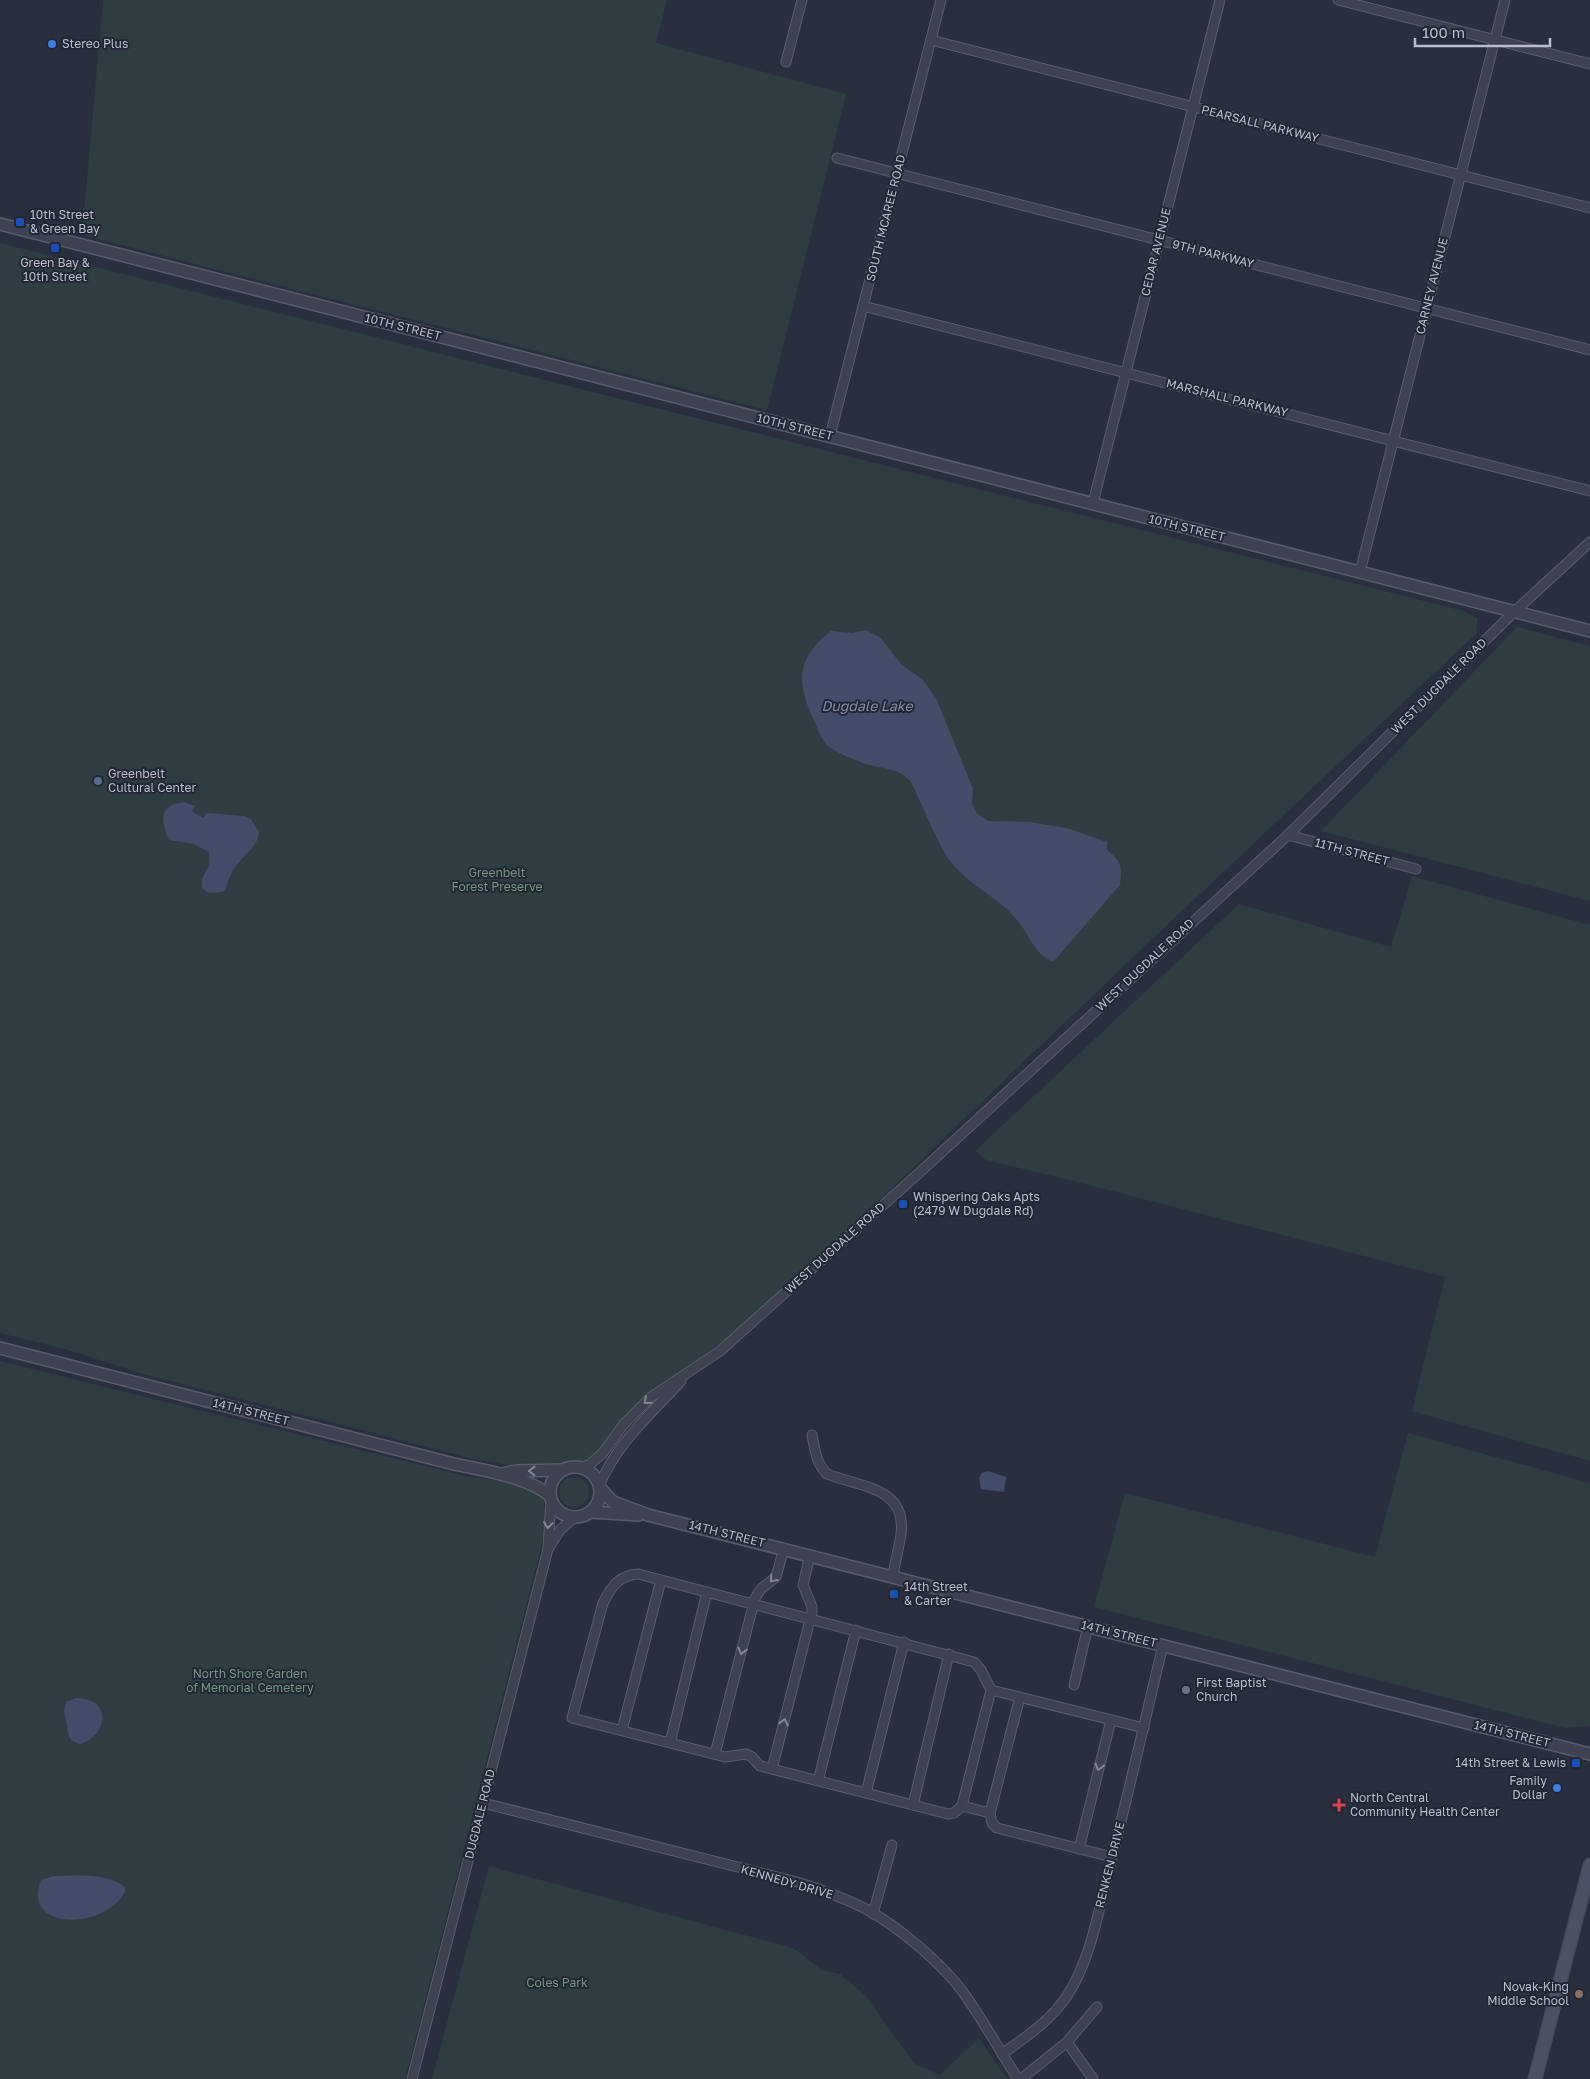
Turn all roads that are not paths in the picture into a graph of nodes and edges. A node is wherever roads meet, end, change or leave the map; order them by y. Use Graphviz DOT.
graph roads {
  1 [pos="802,0"];
  2 [pos="941,0"];
  3 [pos="1220,0"];
  4 [pos="1338,0"];
  5 [pos="1506,0"];
  6 [pos="1364,3"];
  7 [pos="931,40"];
  8 [pos="1495,40"];
  9 [pos="786,62"];
  10 [pos="1590,64"];
  11 [pos="1193,107"];
  12 [pos="837,158"];
  13 [pos="897,174"];
  14 [pos="1461,175"];
  15 [pos="1590,208"];
  16 [pos="0,224"];
  17 [pos="1159,240"];
  18 [pos="863,306"];
  19 [pos="1427,308"];
  20 [pos="1590,350"];
  21 [pos="1126,372"];
  22 [pos="830,436"];
  23 [pos="1393,441"];
  24 [pos="1590,491"];
  25 [pos="1093,503"];
  26 [pos="1590,542"];
  27 [pos="1360,572"];
  28 [pos="1515,611"];
  29 [pos="1590,631"];
  30 [pos="1288,835"];
  31 [pos="1416,869"];
  32 [pos="0,1348"];
  33 [pos="688,1374"];
  34 [pos="812,1435"];
  35 [pos="581,1468"];
  36 [pos="562,1470"];
  37 [pos="502,1474"];
  38 [pos="600,1487"];
  39 [pos="550,1498"];
  40 [pos="590,1512"];
  41 [pos="648,1515"];
  42 [pos="575,1517"];
  43 [pos="784,1548"];
  44 [pos="548,1549"];
  45 [pos="810,1555"];
  46 [pos="893,1576"];
  47 [pos="660,1580"];
  48 [pos="707,1592"];
  49 [pos="754,1604"];
  50 [pos="810,1619"];
  51 [pos="1088,1626"];
  52 [pos="856,1630"];
  53 [pos="904,1642"];
  54 [pos="1163,1645"];
  55 [pos="949,1654"];
  56 [pos="1074,1685"];
  57 [pos="992,1690"];
  58 [pos="1020,1697"];
  59 [pos="1111,1720"];
  60 [pos="1144,1728"];
  61 [pos="622,1730"];
  62 [pos="670,1742"];
  63 [pos="715,1754"];
  64 [pos="1590,1754"];
  65 [pos="772,1769"];
  66 [pos="818,1781"];
  67 [pos="866,1793"];
  68 [pos="483,1803"];
  69 [pos="913,1804"];
  70 [pos="962,1806"];
  71 [pos="990,1813"];
  72 [pos="892,1845"];
  73 [pos="1079,1849"];
  74 [pos="1112,1857"];
  75 [pos="1590,1865"];
  76 [pos="874,1914"];
  77 [pos="1097,2007"];
  78 [pos="1067,2042"];
  79 [pos="1002,2054"];
  80 [pos="412,2079"];
  81 [pos="1019,2079"];
  82 [pos="1093,2079"];
  83 [pos="1535,2079"];
  1 -- 9 [label="street"];
  2 -- 7 [label="street, SOUTH MCAREE ROAD"];
  3 -- 11 [label="street, CEDAR AVENUE"];
  4 -- 6 [label="street"];
  5 -- 8 [label="street, CARNEY AVENUE"];
  6 -- 8 [label="street"];
  7 -- 11 [label="street, PEARSALL PARKWAY"];
  7 -- 13 [label="street, SOUTH MCAREE ROAD"];
  8 -- 10 [label="street"];
  8 -- 14 [label="street, CARNEY AVENUE"];
  11 -- 14 [label="street, PEARSALL PARKWAY"];
  11 -- 17 [label="street, CEDAR AVENUE"];
  12 -- 13 [label="street, 9TH PARKWAY"];
  13 -- 17 [label="street, 9TH PARKWAY"];
  13 -- 18 [label="street, SOUTH MCAREE ROAD"];
  14 -- 15 [label="street, PEARSALL PARKWAY"];
  14 -- 19 [label="street, CARNEY AVENUE"];
  16 -- 22 [label="street, 10TH STREET"];
  17 -- 19 [label="street, 9TH PARKWAY"];
  17 -- 21 [label="street, CEDAR AVENUE"];
  18 -- 21 [label="street, MARSHALL PARKWAY"];
  18 -- 22 [label="street, SOUTH MCAREE ROAD"];
  19 -- 20 [label="street, 9TH PARKWAY"];
  19 -- 23 [label="street, CARNEY AVENUE"];
  21 -- 23 [label="street, MARSHALL PARKWAY"];
  21 -- 25 [label="street, CEDAR AVENUE"];
  22 -- 25 [label="street, 10TH STREET"];
  23 -- 24 [label="street, MARSHALL PARKWAY"];
  23 -- 27 [label="street, CARNEY AVENUE"];
  25 -- 27 [label="street, 10TH STREET"];
  26 -- 28 [label="street, WEST DUGDALE ROAD"];
  27 -- 28 [label="street, 10TH STREET"];
  28 -- 29 [label="street, 10TH STREET"];
  28 -- 30 [label="street, WEST DUGDALE ROAD"];
  30 -- 31 [label="street, 11TH STREET"];
  30 -- 33 [label="street, WEST DUGDALE ROAD"];
  32 -- 37 [label="street, 14TH STREET"];
  33 -- 35 [label="street, one-way"];
  33 -- 38 [label="street"];
  34 -- 46 [label="street"];
  35 -- 36 [label="street"];
  35 -- 38 [label="street"];
  36 -- 37 [label="street, 14TH STREET, one-way"];
  36 -- 39 [label="street"];
  37 -- 39 [label="street, 14TH STREET"];
  38 -- 40 [label="street"];
  38 -- 41 [label="street, 14TH STREET"];
  39 -- 42 [label="street"];
  39 -- 44 [label="street, one-way"];
  40 -- 41 [label="street, 14TH STREET"];
  40 -- 42 [label="street"];
  41 -- 43 [label="street, 14TH STREET"];
  42 -- 44 [label="street"];
  43 -- 45 [label="street, 14TH STREET"];
  43 -- 49 [label="street, one-way"];
  44 -- 68 [label="street, DUGDALE ROAD"];
  45 -- 46 [label="street, 14TH STREET"];
  45 -- 50 [label="street"];
  46 -- 51 [label="street, 14TH STREET"];
  47 -- 48 [label="street"];
  47 -- 61 [label="street"];
  47 -- 61 [label="street"];
  48 -- 49 [label="street"];
  48 -- 62 [label="street"];
  49 -- 50 [label="street"];
  49 -- 63 [label="street, one-way"];
  50 -- 52 [label="street"];
  65 -- 50 [label="street, one-way"];
  51 -- 54 [label="street, 14TH STREET"];
  51 -- 56 [label="street"];
  52 -- 53 [label="street"];
  52 -- 66 [label="street"];
  53 -- 55 [label="street"];
  53 -- 67 [label="street"];
  54 -- 60 [label="street, RENKEN DRIVE"];
  54 -- 64 [label="street, 14TH STREET"];
  55 -- 57 [label="street"];
  55 -- 69 [label="street"];
  57 -- 58 [label="street"];
  57 -- 70 [label="street"];
  58 -- 59 [label="street"];
  58 -- 71 [label="street"];
  59 -- 60 [label="street"];
  59 -- 73 [label="street, one-way"];
  60 -- 74 [label="street, RENKEN DRIVE"];
  61 -- 62 [label="street"];
  62 -- 63 [label="street"];
  63 -- 65 [label="street"];
  65 -- 66 [label="street"];
  66 -- 67 [label="street"];
  67 -- 69 [label="street"];
  68 -- 76 [label="street, KENNEDY DRIVE"];
  68 -- 80 [label="street, DUGDALE ROAD"];
  69 -- 70 [label="street"];
  70 -- 71 [label="street"];
  71 -- 73 [label="street"];
  72 -- 76 [label="street"];
  73 -- 74 [label="street"];
  74 -- 79 [label="street, RENKEN DRIVE"];
  75 -- 83 [label="main road"];
  76 -- 79 [label="street, KENNEDY DRIVE"];
  77 -- 78 [label="street"];
  78 -- 81 [label="street"];
  78 -- 82 [label="street"];
  79 -- 81 [label="street, KENNEDY DRIVE"];
}
